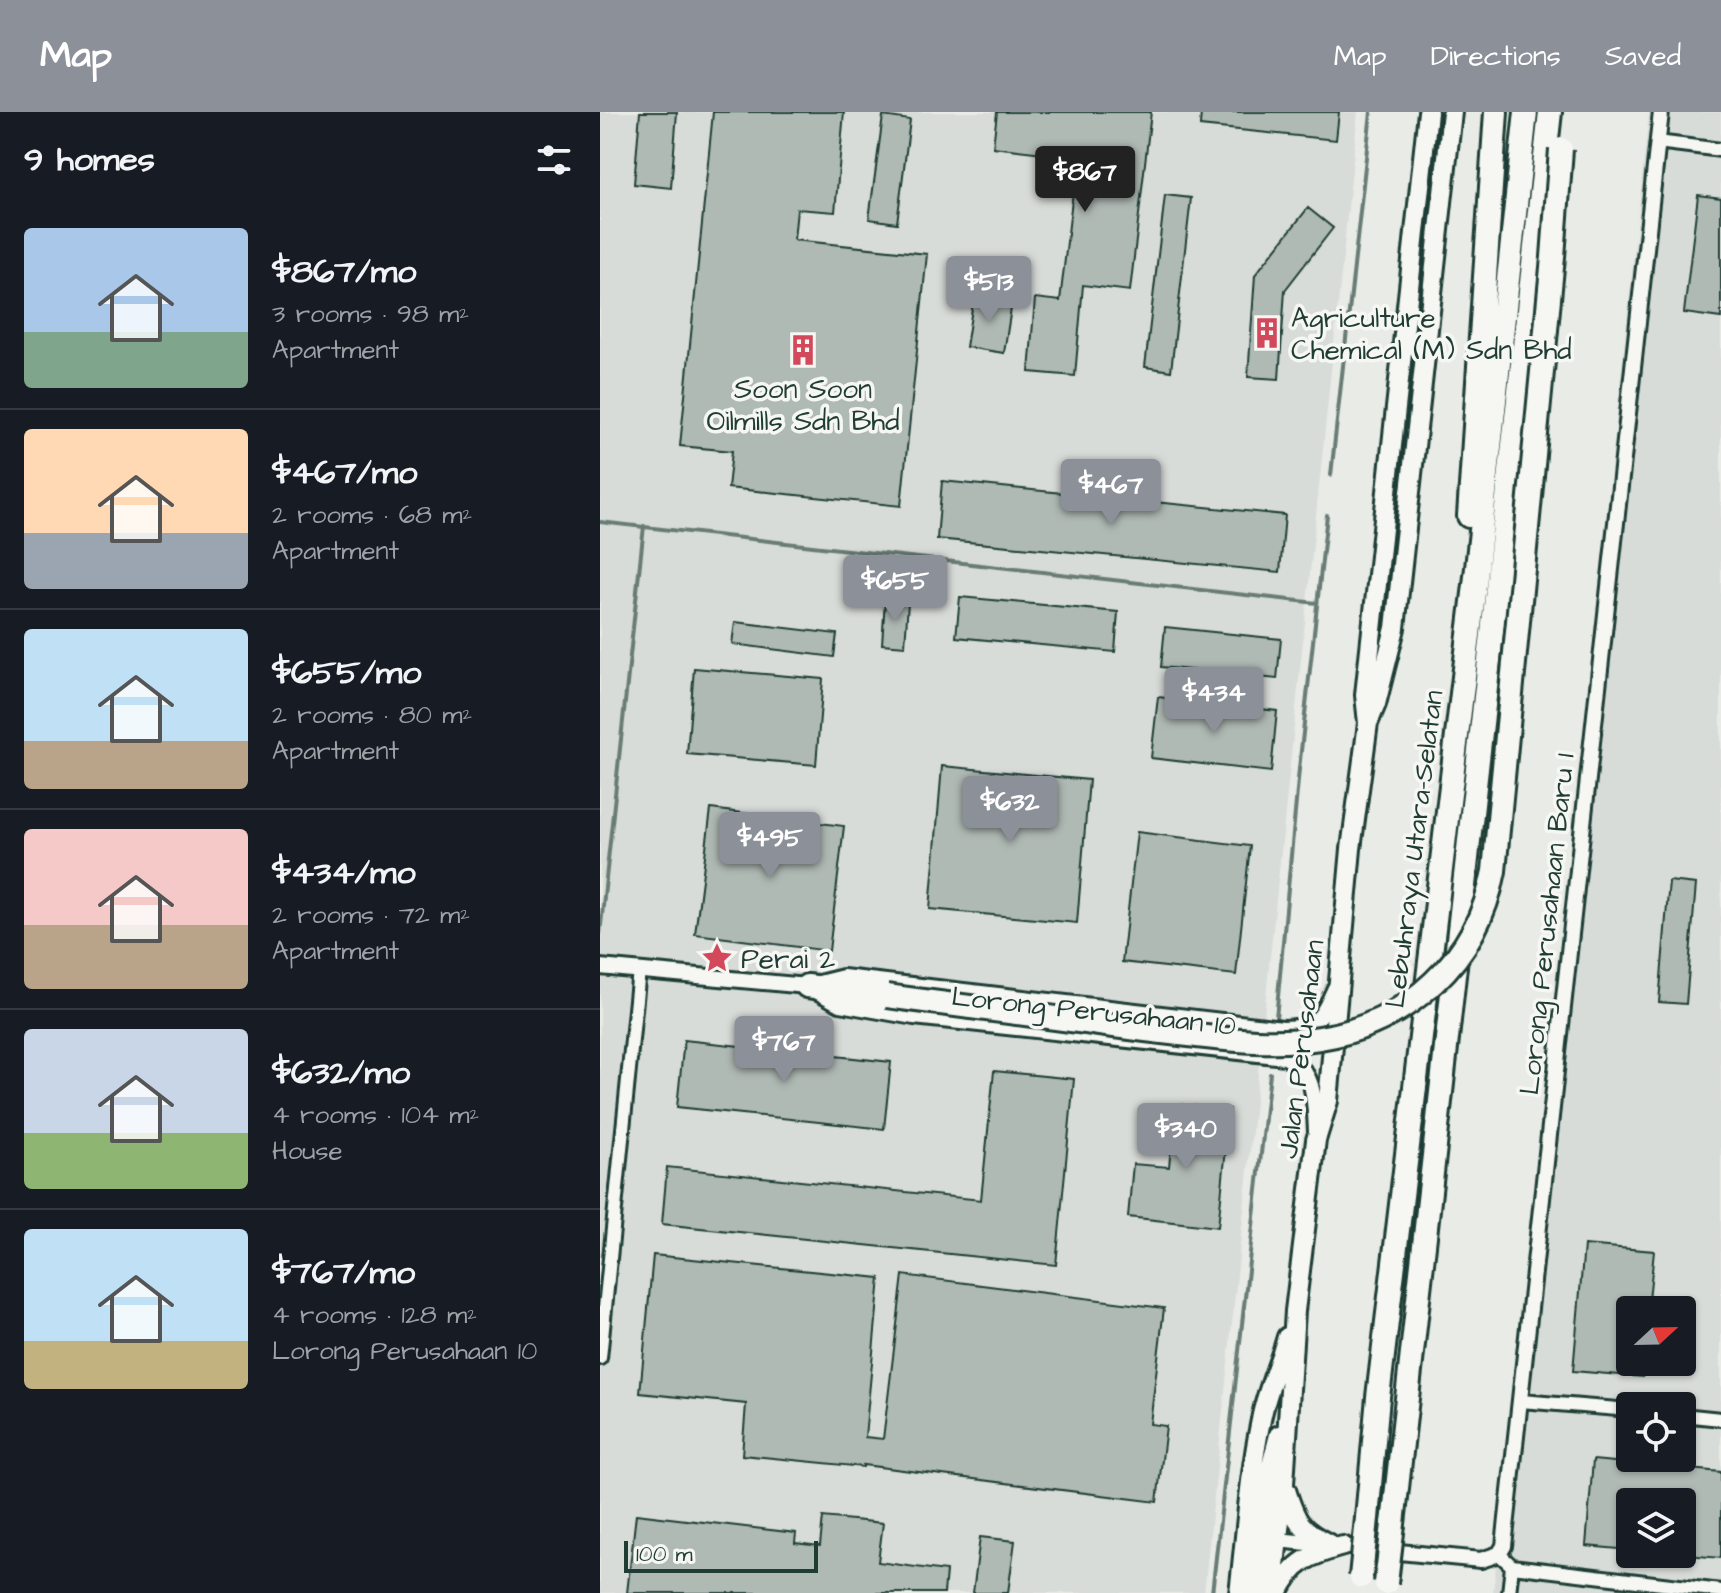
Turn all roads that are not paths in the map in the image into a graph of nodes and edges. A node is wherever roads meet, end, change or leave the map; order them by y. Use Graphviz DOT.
graph roads {
  1 [pos="1428,112"];
  2 [pos="1452,112"];
  3 [pos="1496,112"];
  4 [pos="1526,112"];
  5 [pos="1553,112"];
  6 [pos="1661,112"];
  7 [pos="1657,142"];
  8 [pos="1721,150"];
  9 [pos="1385,501"];
  10 [pos="1409,503"];
  11 [pos="1477,568"];
  12 [pos="1368,723"];
  13 [pos="602,967"];
  14 [pos="639,970"];
  15 [pos="1340,976"];
  16 [pos="807,986"];
  17 [pos="1316,1140"];
  18 [pos="1295,1311"];
  19 [pos="600,1358"];
  20 [pos="1291,1382"];
  21 [pos="1521,1401"];
  22 [pos="1616,1409"];
  23 [pos="1696,1416"];
  24 [pos="1721,1419"];
  25 [pos="1284,1484"];
  26 [pos="1246,1521"];
  27 [pos="1270,1536"];
  28 [pos="1337,1546"];
  29 [pos="1499,1554"];
  30 [pos="1512,1566"];
  31 [pos="1360,1585"];
  32 [pos="1386,1588"];
  33 [pos="1690,1590"];
  34 [pos="1721,1591"];
  35 [pos="1239,1593"];
  36 [pos="1255,1593"];
  37 [pos="1272,1593"];
  38 [pos="1278,1593"];
  39 [pos="1509,1593"];
  1 -- 9 [label="main road, Jalan Perusahaan"];
  2 -- 10 [label="main road, Jalan Perusahaan"];
  3 -- 11 [label="highway"];
  4 -- 11 [label="highway, Lebuhraya Utara–Selatan"];
  5 -- 16 [label="highway, bridge"];
  5 -- 32 [label="highway, Lebuhraya Utara–Selatan, bridge"];
  6 -- 7 [label="street, Lorong Perusahaan Baru 1"];
  7 -- 8 [label="street"];
  7 -- 21 [label="street, Lorong Perusahaan Baru 1"];
  9 -- 10 [label="main road"];
  9 -- 12 [label="main road, Jalan Perusahaan"];
  10 -- 12 [label="main road, Jalan Perusahaan"];
  11 -- 31 [label="highway, Lebuhraya Utara–Selatan, bridge"];
  12 -- 15 [label="main road, Jalan Perusahaan"];
  13 -- 14 [label="street, Lorong Perusahaan 10"];
  14 -- 16 [label="street, Lorong Perusahaan 10"];
  14 -- 19 [label="street"];
  15 -- 16 [label="street, Lorong Perusahaan 10"];
  15 -- 17 [label="main road, Jalan Perusahaan"];
  16 -- 17 [label="street, Lorong Perusahaan 10"];
  17 -- 18 [label="main road, Jalan Perusahaan"];
  18 -- 20 [label="main road, Jalan Perusahaan"];
  18 -- 26 [label="main road"];
  20 -- 25 [label="main road, Jalan Perusahaan"];
  20 -- 27 [label="main road, Jalan Perusahaan"];
  21 -- 22 [label="street"];
  21 -- 29 [label="street, Lorong Perusahaan Baru 1"];
  23 -- 24 [label="street"];
  25 -- 27 [label="main road, Jalan Perusahaan"];
  25 -- 28 [label="main road"];
  26 -- 27 [label="street"];
  26 -- 35 [label="main road"];
  27 -- 28 [label="street"];
  27 -- 36 [label="main road, Jalan Perusahaan"];
  27 -- 37 [label="main road, Jalan Perusahaan"];
  28 -- 29 [label="street"];
  28 -- 38 [label="main road"];
  29 -- 30 [label="street"];
  30 -- 33 [label="street"];
  30 -- 39 [label="street"];
  33 -- 34 [label="street"];
}
